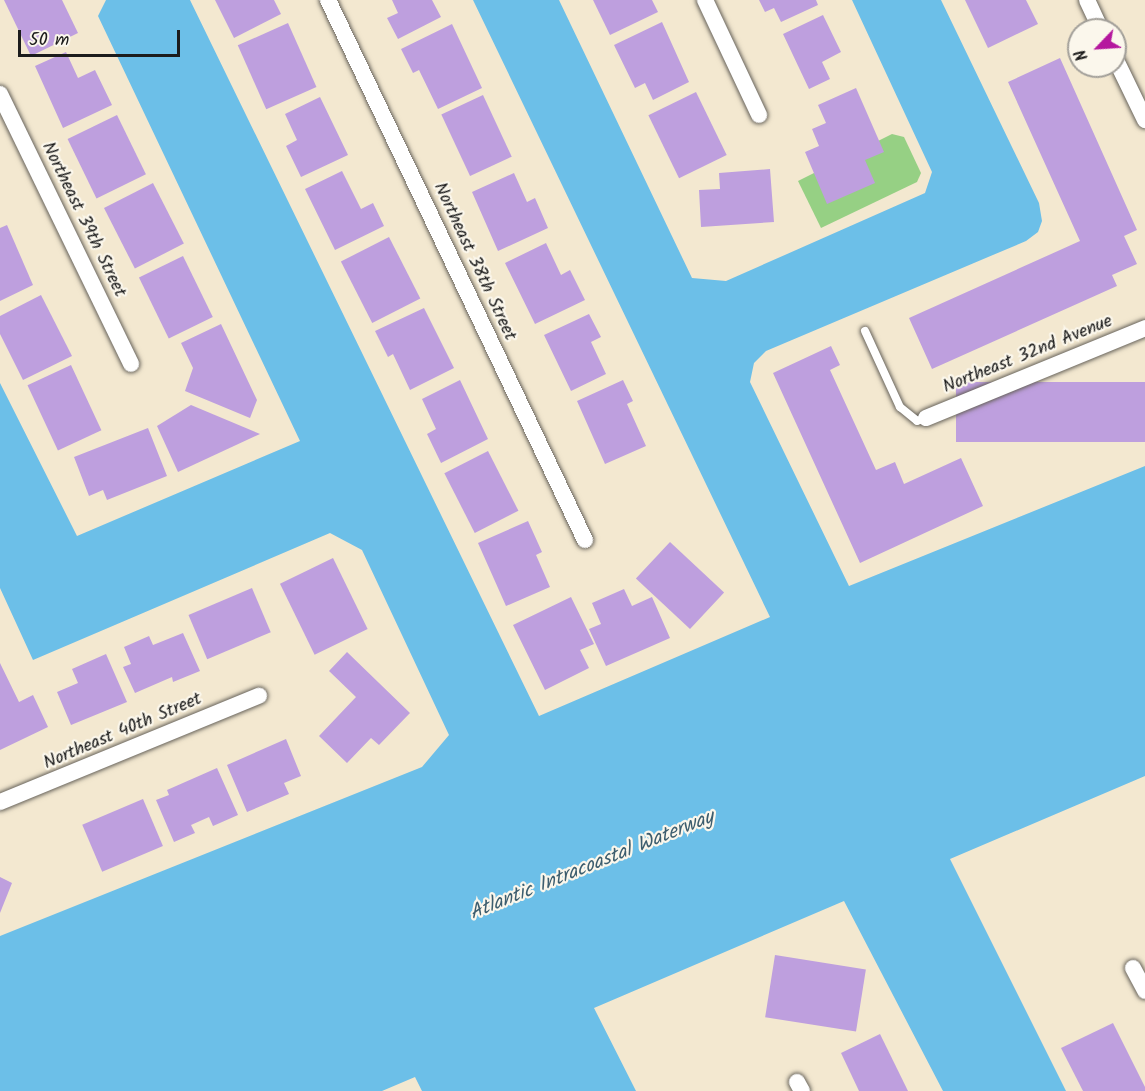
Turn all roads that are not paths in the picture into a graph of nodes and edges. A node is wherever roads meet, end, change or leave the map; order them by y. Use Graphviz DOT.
graph roads {
  1 [pos="328,0"];
  2 [pos="705,0"];
  3 [pos="1087,0"];
  4 [pos="1095,18"];
  5 [pos="1125,78"];
  6 [pos="0,94"];
  7 [pos="759,116"];
  8 [pos="1145,120"];
  9 [pos="1145,328"];
  10 [pos="865,331"];
  11 [pos="131,364"];
  12 [pos="926,418"];
  13 [pos="585,540"];
  14 [pos="259,696"];
  15 [pos="0,802"];
  16 [pos="1133,968"];
  17 [pos="1145,991"];
  1 -- 13 [label="street, Northeast 38th Street"];
  2 -- 7 [label="street"];
  3 -- 4 [label="street"];
  5 -- 8 [label="street"];
  6 -- 11 [label="street, Northeast 39th Street"];
  9 -- 12 [label="street, Northeast 32nd Avenue"];
  10 -- 12 [label="lane"];
  14 -- 15 [label="street, Northeast 40th Street"];
  16 -- 17 [label="street"];
}
